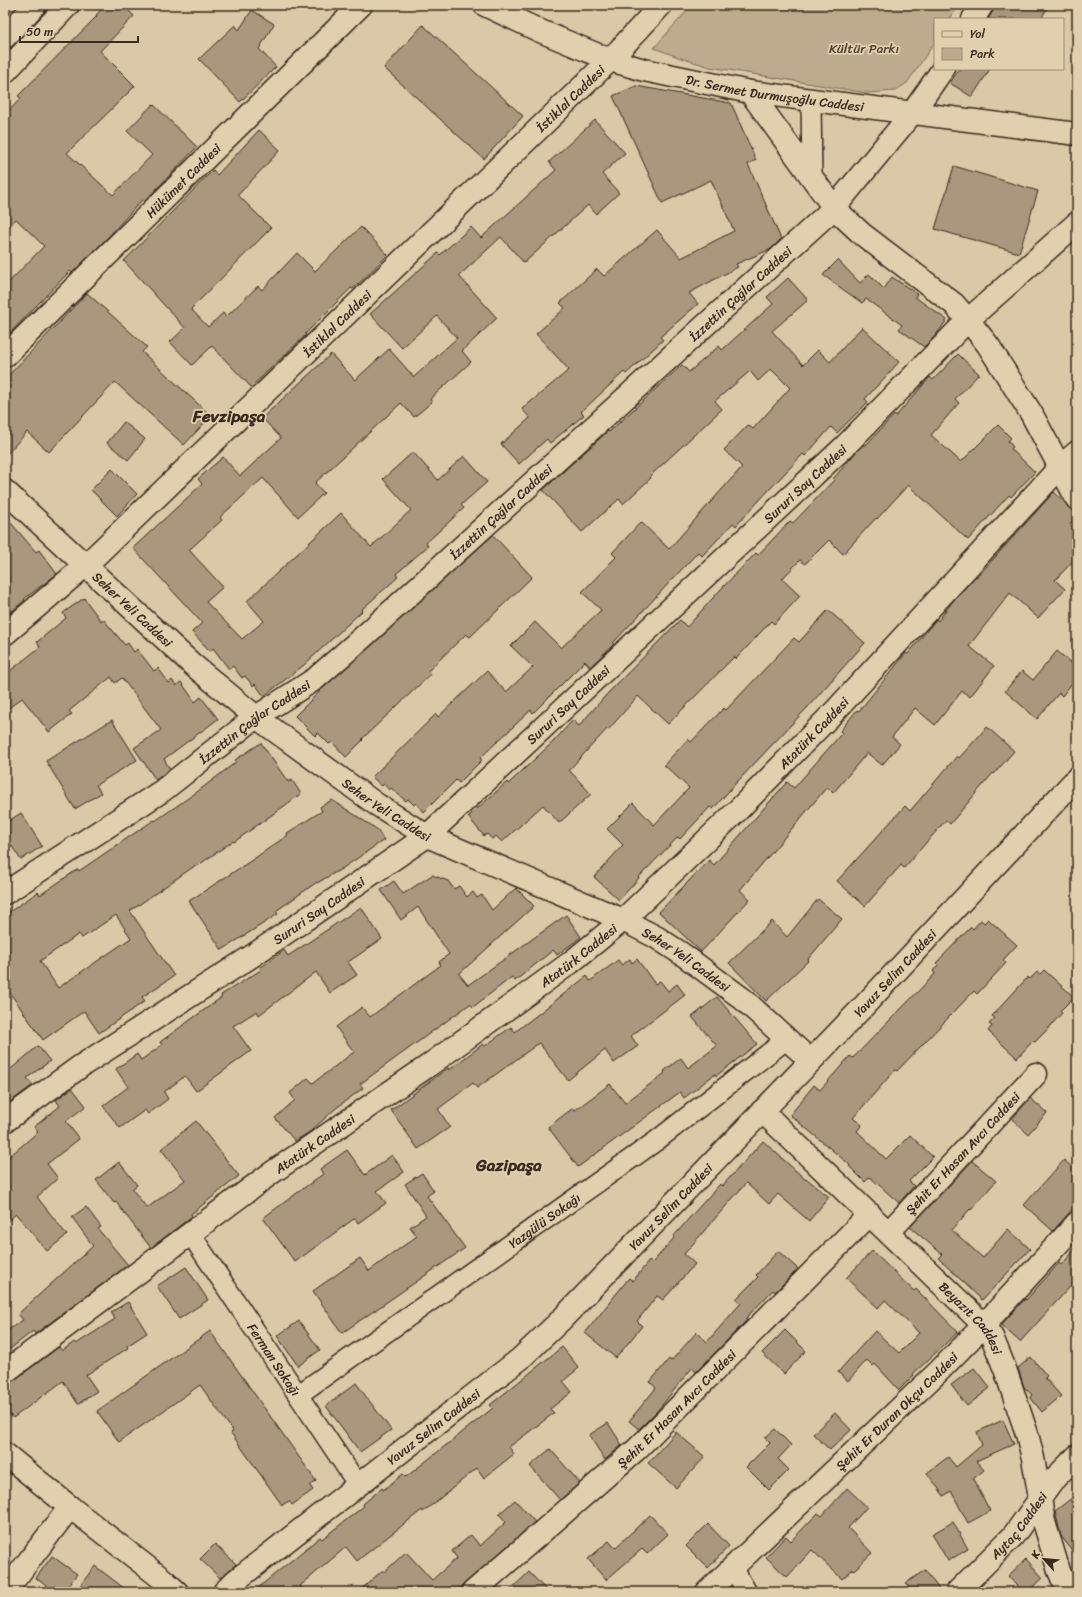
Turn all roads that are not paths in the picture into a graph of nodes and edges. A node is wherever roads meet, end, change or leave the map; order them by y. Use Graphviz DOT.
graph roads {
  1 [pos="35,5"];
  2 [pos="68,5"];
  3 [pos="361,5"];
  4 [pos="485,5"];
  5 [pos="661,5"];
  6 [pos="982,5"];
  7 [pos="974,18"];
  8 [pos="5,37"];
  9 [pos="610,60"];
  10 [pos="942,70"];
  11 [pos="5,72"];
  12 [pos="750,92"];
  13 [pos="811,100"];
  14 [pos="913,112"];
  15 [pos="1077,134"];
  16 [pos="812,179"];
  17 [pos="834,208"];
  18 [pos="1077,223"];
  19 [pos="968,320"];
  20 [pos="5,356"];
  21 [pos="1077,452"];
  22 [pos="1060,467"];
  23 [pos="5,491"];
  24 [pos="1077,499"];
  25 [pos="86,565"];
  26 [pos="5,634"];
  27 [pos="256,718"];
  28 [pos="1077,778"];
  29 [pos="427,836"];
  30 [pos="5,893"];
  31 [pos="623,920"];
  32 [pos="787,1039"];
  33 [pos="811,1061"];
  34 [pos="1036,1074"];
  35 [pos="762,1111"];
  36 [pos="5,1121"];
  37 [pos="870,1214"];
  38 [pos="1077,1223"];
  39 [pos="888,1232"];
  40 [pos="190,1233"];
  41 [pos="984,1326"];
  42 [pos="5,1372"];
  43 [pos="298,1394"];
  44 [pos="5,1454"];
  45 [pos="1077,1456"];
  46 [pos="358,1486"];
  47 [pos="1039,1500"];
  48 [pos="70,1508"];
  49 [pos="733,1568"];
  50 [pos="5,1592"];
  51 [pos="177,1592"];
  52 [pos="224,1592"];
  53 [pos="473,1592"];
  54 [pos="707,1592"];
  55 [pos="747,1592"];
  56 [pos="957,1592"];
  57 [pos="1068,1592"];
  1 -- 8 [label="street"];
  2 -- 11 [label="street"];
  3 -- 20 [label="street, Hükümet Caddesi"];
  4 -- 9 [label="street, Dr. Sermet Durmuşoğlu Caddesi"];
  5 -- 9 [label="street, İstiklal Caddesi"];
  6 -- 7 [label="street"];
  9 -- 12 [label="street, Dr. Sermet Durmuşoğlu Caddesi"];
  9 -- 25 [label="street, İstiklal Caddesi"];
  10 -- 14 [label="street, İzzettin Çağlar Caddesi"];
  12 -- 13 [label="street, Dr. Sermet Durmuşoğlu Caddesi"];
  12 -- 16 [label="street"];
  13 -- 14 [label="street, Dr. Sermet Durmuşoğlu Caddesi"];
  13 -- 16 [label="street"];
  14 -- 15 [label="street, Dr. Sermet Durmuşoğlu Caddesi"];
  14 -- 17 [label="street, İzzettin Çağlar Caddesi"];
  16 -- 17 [label="street"];
  17 -- 19 [label="street"];
  17 -- 27 [label="street, İzzettin Çağlar Caddesi"];
  18 -- 19 [label="street, Sururi Say Caddesi"];
  19 -- 22 [label="street"];
  19 -- 29 [label="street, Sururi Say Caddesi"];
  21 -- 22 [label="street, Atatürk Caddesi"];
  22 -- 24 [label="street"];
  22 -- 31 [label="street, Atatürk Caddesi"];
  23 -- 25 [label="street, Seher Yeli Caddesi"];
  25 -- 26 [label="street, İstiklal Caddesi"];
  25 -- 27 [label="street, Seher Yeli Caddesi"];
  27 -- 29 [label="street, Seher Yeli Caddesi"];
  27 -- 30 [label="street, İzzettin Çağlar Caddesi"];
  28 -- 33 [label="street, Yavuz Selim Caddesi"];
  29 -- 31 [label="street, Seher Yeli Caddesi"];
  29 -- 36 [label="street, Sururi Say Caddesi"];
  31 -- 32 [label="street, Seher Yeli Caddesi"];
  31 -- 40 [label="street, Atatürk Caddesi"];
  32 -- 33 [label="street, Seher Yeli Caddesi"];
  32 -- 43 [label="street, Yazgülü Sokağı"];
  33 -- 35 [label="street, Yavuz Selim Caddesi"];
  34 -- 39 [label="street, Şehit Er Hasan Avcı Caddesi"];
  35 -- 37 [label="street, Beyazıt Caddesi"];
  35 -- 46 [label="street, Yavuz Selim Caddesi"];
  37 -- 39 [label="street, Beyazıt Caddesi"];
  37 -- 53 [label="street, Şehit Er Hasan Avcı Caddesi"];
  38 -- 41 [label="street, Şehit Er Duran Okçu Caddesi"];
  39 -- 41 [label="street, Beyazıt Caddesi"];
  40 -- 42 [label="street, Atatürk Caddesi"];
  40 -- 43 [label="street, Ferman Sokağı"];
  41 -- 47 [label="street, Beyazıt Caddesi"];
  41 -- 49 [label="street, Şehit Er Duran Okçu Caddesi"];
  43 -- 46 [label="street, Ferman Sokağı"];
  44 -- 48 [label="street"];
  45 -- 47 [label="street, Aytaç Caddesi"];
  46 -- 52 [label="street, Yavuz Selim Caddesi"];
  47 -- 56 [label="street, Aytaç Caddesi"];
  47 -- 57 [label="street, Beyazıt Caddesi"];
  48 -- 50 [label="street"];
  48 -- 51 [label="street"];
  49 -- 54 [label="street, Şehit Er Duran Okçu Caddesi"];
  49 -- 55 [label="street"];
}
